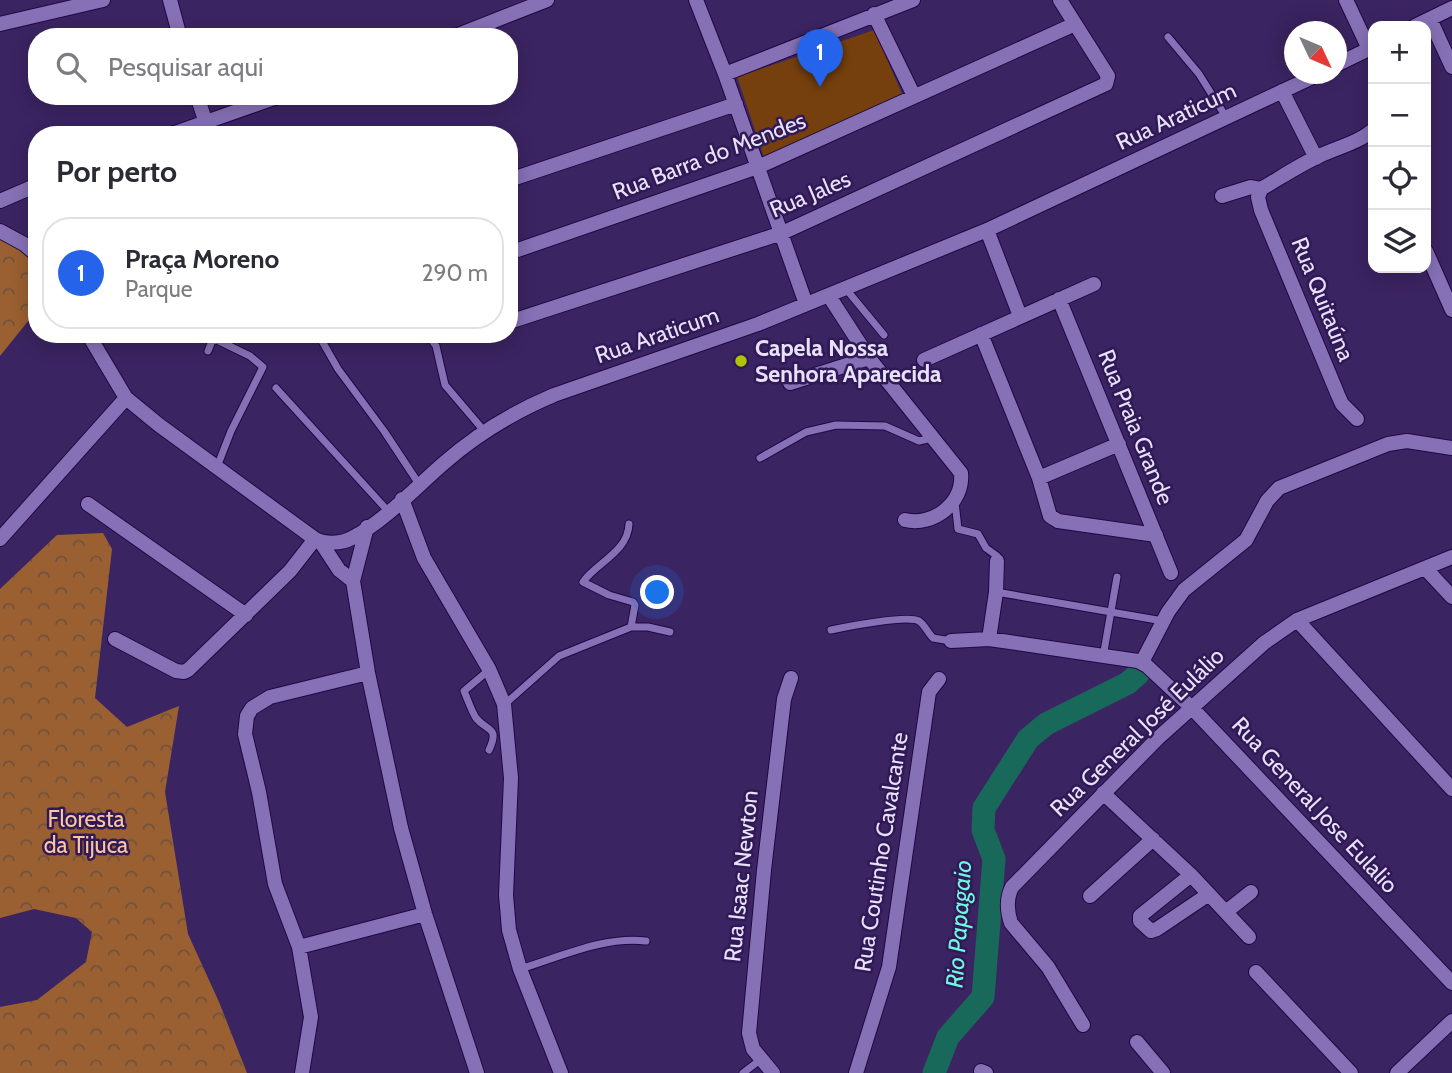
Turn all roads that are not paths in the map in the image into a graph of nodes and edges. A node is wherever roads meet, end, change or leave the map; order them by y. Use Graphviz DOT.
graph roads {
  1 [pos="103,0"];
  2 [pos="170,0"];
  3 [pos="547,0"];
  4 [pos="696,0"];
  5 [pos="913,0"];
  6 [pos="1060,0"];
  7 [pos="1346,0"];
  8 [pos="1452,8"];
  9 [pos="874,14"];
  10 [pos="1430,19"];
  11 [pos="1426,21"];
  12 [pos="0,24"];
  13 [pos="1074,24"];
  14 [pos="178,28"];
  15 [pos="476,28"];
  16 [pos="1168,37"];
  17 [pos="1368,42"];
  18 [pos="1368,49"];
  19 [pos="1347,60"];
  20 [pos="1452,67"];
  21 [pos="725,74"];
  22 [pos="1297,84"];
  23 [pos="1282,91"];
  24 [pos="914,96"];
  25 [pos="736,104"];
  26 [pos="201,105"];
  27 [pos="259,105"];
  28 [pos="1226,117"];
  29 [pos="206,126"];
  30 [pos="212,126"];
  31 [pos="1367,144"];
  32 [pos="1315,158"];
  33 [pos="758,167"];
  34 [pos="518,177"];
  35 [pos="28,189"];
  36 [pos="1261,190"];
  37 [pos="1222,196"];
  38 [pos="0,201"];
  39 [pos="0,230"];
  40 [pos="987,230"];
  41 [pos="782,233"];
  42 [pos="28,247"];
  43 [pos="518,250"];
  44 [pos="1431,262"];
  45 [pos="1094,284"];
  46 [pos="846,289"];
  47 [pos="829,296"];
  48 [pos="1059,299"];
  49 [pos="806,304"];
  50 [pos="1452,310"];
  51 [pos="1020,316"];
  52 [pos="518,320"];
  53 [pos="981,334"];
  54 [pos="884,335"];
  55 [pos="93,343"];
  56 [pos="211,343"];
  57 [pos="223,343"];
  58 [pos="323,343"];
  59 [pos="434,343"];
  60 [pos="208,351"];
  61 [pos="869,358"];
  62 [pos="924,360"];
  63 [pos="790,383"];
  64 [pos="276,388"];
  65 [pos="126,398"];
  66 [pos="1357,419"];
  67 [pos="486,433"];
  68 [pos="932,438"];
  69 [pos="1119,444"];
  70 [pos="1452,448"];
  71 [pos="761,458"];
  72 [pos="217,467"];
  73 [pos="1039,478"];
  74 [pos="419,484"];
  75 [pos="402,499"];
  76 [pos="88,504"];
  77 [pos="950,505"];
  78 [pos="388,511"];
  79 [pos="905,520"];
  80 [pos="629,524"];
  81 [pos="367,527"];
  82 [pos="1156,535"];
  83 [pos="0,539"];
  84 [pos="317,540"];
  85 [pos="1452,557"];
  86 [pos="997,561"];
  87 [pos="1426,569"];
  88 [pos="1171,573"];
  89 [pos="1117,577"];
  90 [pos="353,581"];
  91 [pos="996,592"];
  92 [pos="1452,597"];
  93 [pos="1111,612"];
  94 [pos="246,615"];
  95 [pos="1297,620"];
  96 [pos="1163,621"];
  97 [pos="631,627"];
  98 [pos="831,630"];
  99 [pos="670,632"];
  100 [pos="116,639"];
  101 [pos="989,639"];
  102 [pos="951,641"];
  103 [pos="1103,657"];
  104 [pos="1142,662"];
  105 [pos="489,669"];
  106 [pos="368,673"];
  107 [pos="791,678"];
  108 [pos="939,679"];
  109 [pos="504,704"];
  110 [pos="1192,708"];
  111 [pos="489,750"];
  112 [pos="1452,789"];
  113 [pos="1103,793"];
  114 [pos="1153,839"];
  115 [pos="1191,875"];
  116 [pos="1251,892"];
  117 [pos="1209,894"];
  118 [pos="1090,896"];
  119 [pos="1227,911"];
  120 [pos="425,914"];
  121 [pos="1249,937"];
  122 [pos="646,941"];
  123 [pos="299,947"];
  124 [pos="520,969"];
  125 [pos="1256,972"];
  126 [pos="1452,983"];
  127 [pos="1452,1021"];
  128 [pos="1083,1025"];
  129 [pos="1137,1042"];
  130 [pos="760,1060"];
  131 [pos="302,1073"];
  132 [pos="477,1073"];
  133 [pos="561,1073"];
  134 [pos="743,1073"];
  135 [pos="773,1073"];
  136 [pos="856,1073"];
  137 [pos="1163,1073"];
  138 [pos="1351,1073"];
  139 [pos="1397,1073"];
  1 -- 12 [label="street"];
  2 -- 14 [label="street"];
  3 -- 15 [label="street"];
  4 -- 21 [label="street"];
  5 -- 9 [label="street"];
  6 -- 13 [label="street"];
  7 -- 17 [label="street"];
  8 -- 10 [label="street"];
  9 -- 21 [label="street"];
  9 -- 24 [label="street"];
  10 -- 11 [label="street"];
  10 -- 20 [label="street"];
  13 -- 24 [label="street, Rua Barra do Mendes"];
  13 -- 41 [label="street, Rua Jales"];
  16 -- 28 [label="lane"];
  18 -- 19 [label="street"];
  21 -- 25 [label="street"];
  22 -- 23 [label="street, Rua Araticum"];
  23 -- 28 [label="street, Rua Araticum"];
  23 -- 32 [label="street"];
  24 -- 33 [label="street, Rua Barra do Mendes"];
  25 -- 33 [label="street"];
  25 -- 34 [label="street"];
  26 -- 29 [label="street"];
  27 -- 30 [label="street"];
  28 -- 40 [label="street, Rua Araticum"];
  31 -- 32 [label="street"];
  32 -- 36 [label="street"];
  33 -- 41 [label="street"];
  33 -- 43 [label="street, Rua Barra do Mendes"];
  35 -- 38 [label="street"];
  36 -- 37 [label="street"];
  36 -- 66 [label="street, Rua Quitaúna"];
  39 -- 42 [label="street"];
  40 -- 46 [label="street, Rua Araticum"];
  40 -- 51 [label="street"];
  41 -- 49 [label="street"];
  41 -- 52 [label="street, Rua Jales"];
  44 -- 50 [label="street"];
  45 -- 48 [label="street"];
  46 -- 47 [label="street, Rua Araticum"];
  46 -- 54 [label="lane"];
  47 -- 49 [label="street, Rua Araticum"];
  47 -- 61 [label="street"];
  48 -- 51 [label="street"];
  48 -- 69 [label="street, Rua Praia Grande"];
  49 -- 67 [label="street, Rua Araticum"];
  51 -- 53 [label="street"];
  53 -- 62 [label="street"];
  53 -- 73 [label="street"];
  55 -- 65 [label="street"];
  56 -- 60 [label="lane"];
  57 -- 72 [label="lane"];
  58 -- 74 [label="lane"];
  59 -- 67 [label="lane"];
  61 -- 63 [label="street"];
  61 -- 68 [label="street"];
  64 -- 78 [label="lane"];
  65 -- 72 [label="street"];
  65 -- 83 [label="street"];
  67 -- 74 [label="street, Rua Araticum"];
  68 -- 71 [label="lane"];
  68 -- 77 [label="street"];
  69 -- 73 [label="street"];
  69 -- 82 [label="street, Rua Praia Grande"];
  70 -- 96 [label="street"];
  72 -- 84 [label="street"];
  73 -- 82 [label="street"];
  74 -- 75 [label="street, Rua Araticum"];
  75 -- 78 [label="street, Rua Araticum"];
  75 -- 105 [label="street"];
  76 -- 94 [label="street"];
  77 -- 79 [label="street"];
  77 -- 86 [label="lane"];
  78 -- 81 [label="street, Rua Araticum"];
  80 -- 97 [label="lane"];
  81 -- 84 [label="street, Rua Araticum"];
  81 -- 90 [label="street"];
  82 -- 88 [label="street, Rua Praia Grande"];
  84 -- 90 [label="street"];
  84 -- 94 [label="street"];
  85 -- 87 [label="street, Rua General José Eulálio"];
  86 -- 91 [label="street"];
  87 -- 92 [label="street"];
  87 -- 95 [label="street, Rua General José Eulálio"];
  89 -- 93 [label="lane"];
  90 -- 106 [label="street"];
  91 -- 93 [label="lane"];
  91 -- 101 [label="street"];
  93 -- 96 [label="lane"];
  93 -- 103 [label="lane"];
  94 -- 100 [label="street"];
  95 -- 110 [label="street, Rua General José Eulálio"];
  95 -- 112 [label="street"];
  96 -- 104 [label="street"];
  97 -- 99 [label="lane"];
  97 -- 109 [label="lane"];
  98 -- 102 [label="lane"];
  101 -- 102 [label="street"];
  101 -- 103 [label="street"];
  103 -- 104 [label="street"];
  104 -- 110 [label="street, Rua General Jose Eulalio"];
  105 -- 109 [label="street"];
  105 -- 111 [label="lane"];
  106 -- 120 [label="street"];
  106 -- 123 [label="street"];
  107 -- 130 [label="street, Rua Isaac Newton"];
  108 -- 136 [label="street, Rua Coutinho Cavalcante"];
  109 -- 124 [label="street"];
  110 -- 113 [label="street, Rua General José Eulálio"];
  110 -- 126 [label="street, Rua General Jose Eulalio"];
  113 -- 114 [label="street"];
  113 -- 128 [label="street, Rua General José Eulálio"];
  114 -- 115 [label="street"];
  114 -- 118 [label="street"];
  115 -- 117 [label="street"];
  115 -- 117 [label="street"];
  116 -- 119 [label="street"];
  117 -- 119 [label="street"];
  119 -- 121 [label="street"];
  120 -- 123 [label="street"];
  120 -- 132 [label="street"];
  122 -- 124 [label="lane"];
  123 -- 131 [label="street"];
  124 -- 133 [label="street"];
  125 -- 138 [label="street"];
  127 -- 139 [label="street"];
  129 -- 137 [label="street"];
  130 -- 134 [label="lane"];
  130 -- 135 [label="street, Rua Isaac Newton"];
}
